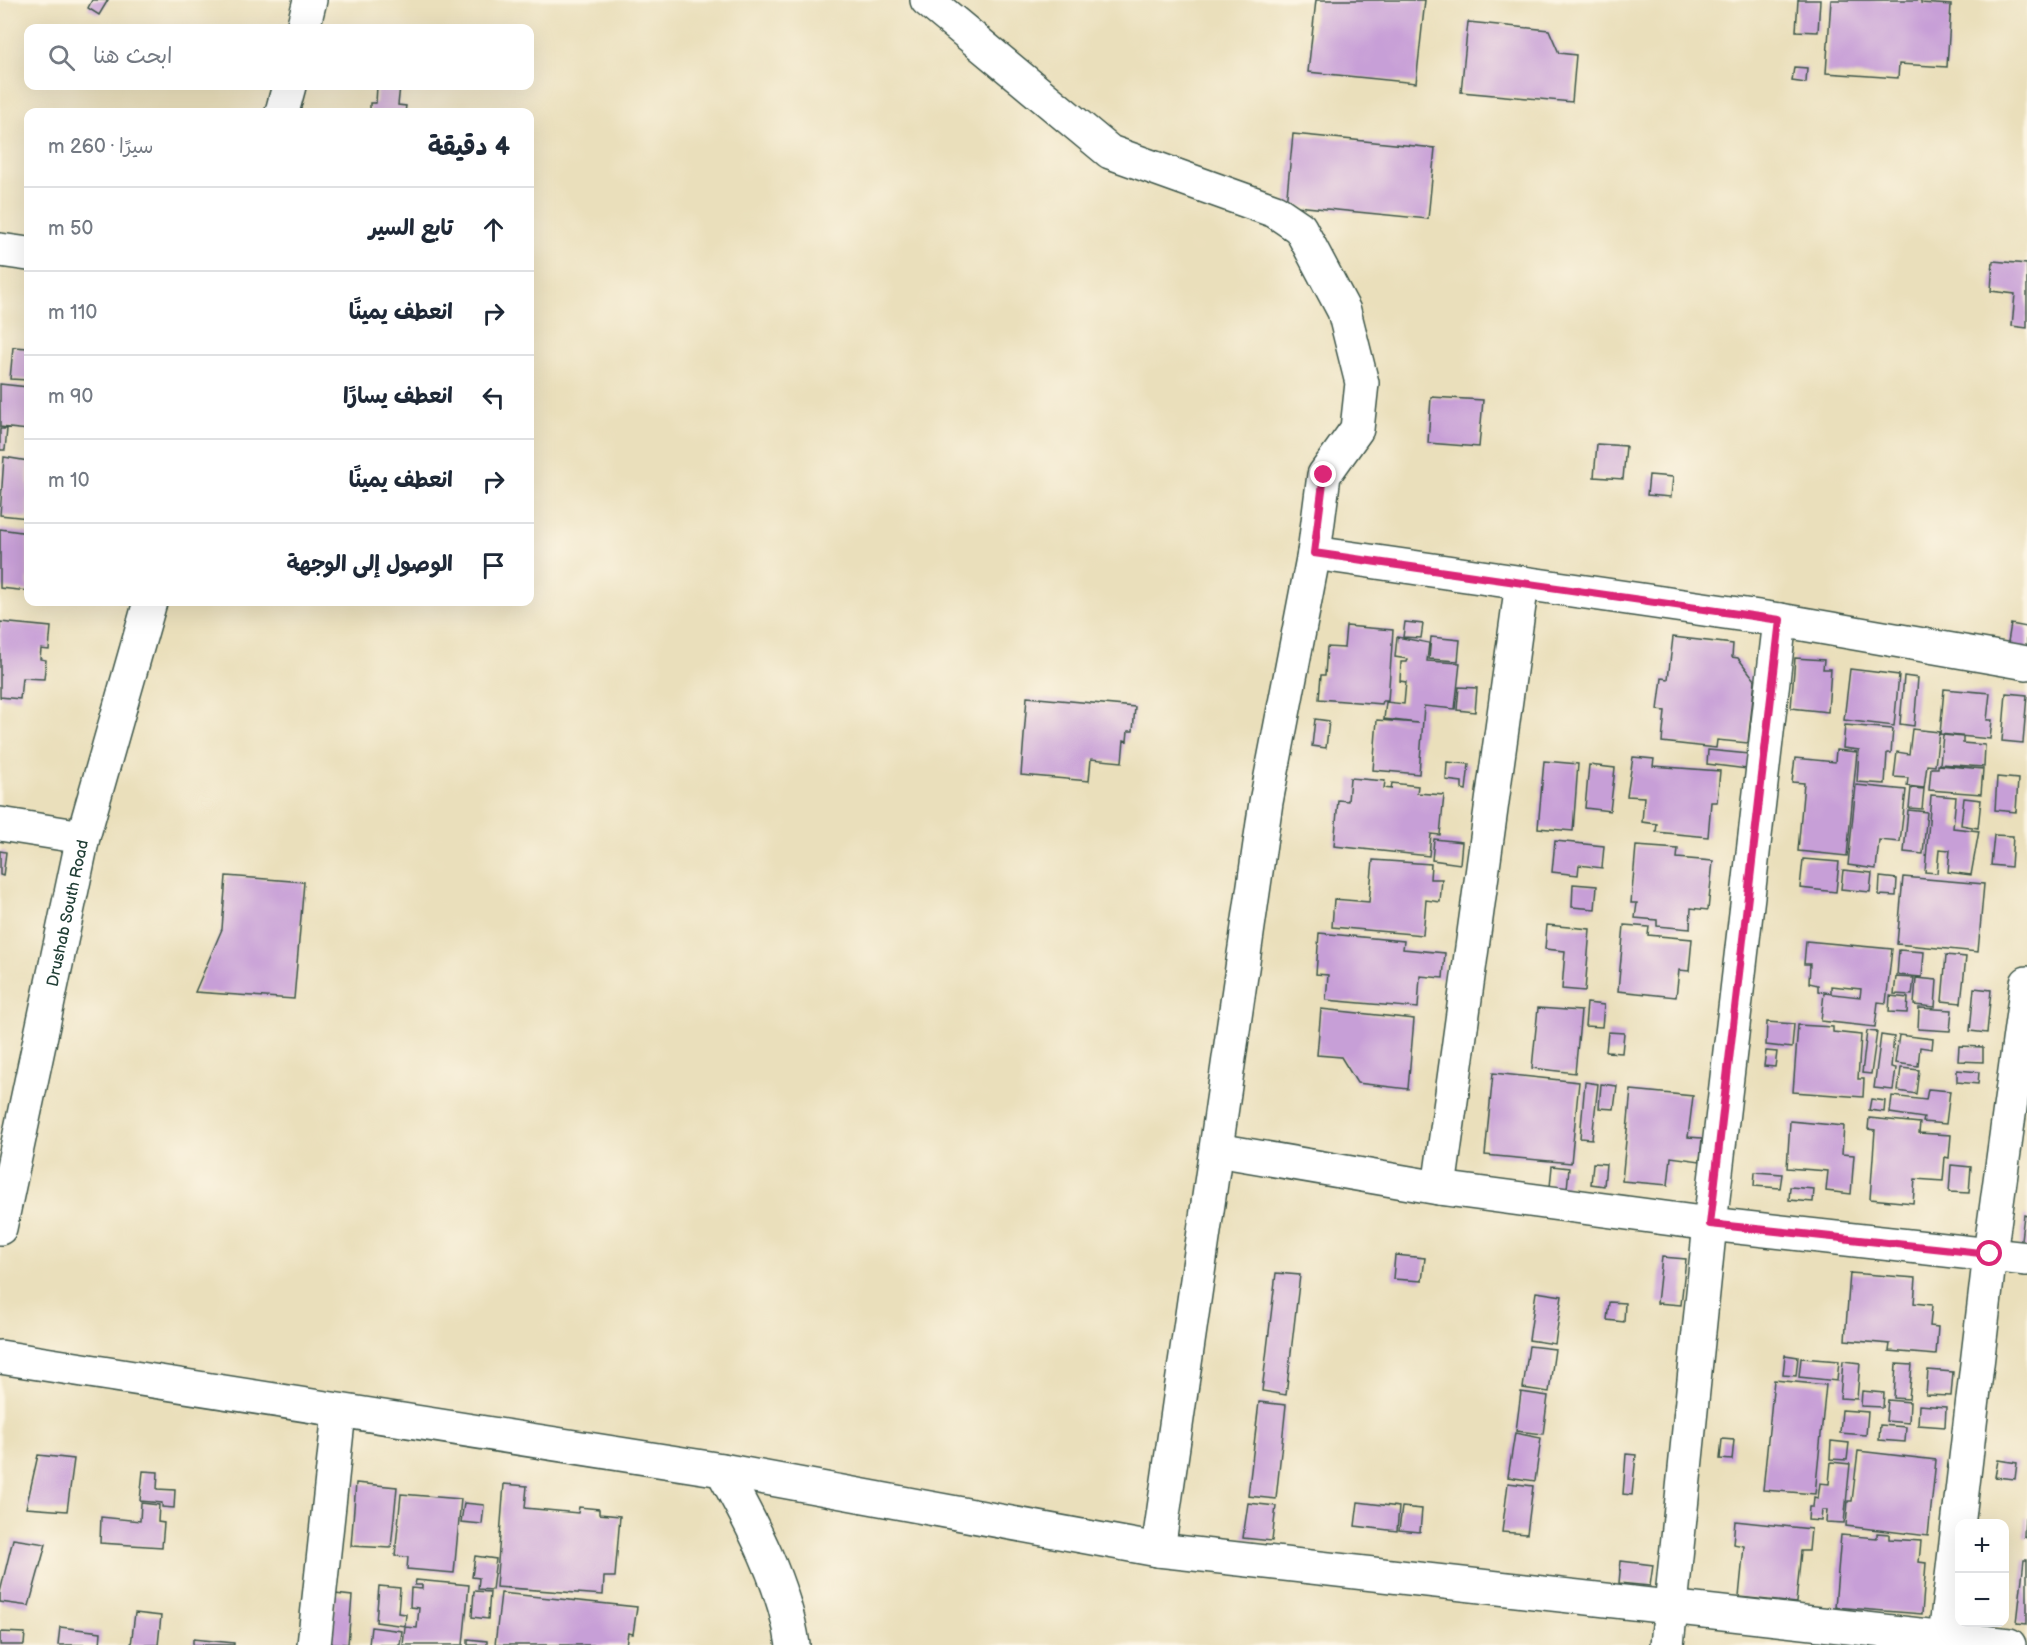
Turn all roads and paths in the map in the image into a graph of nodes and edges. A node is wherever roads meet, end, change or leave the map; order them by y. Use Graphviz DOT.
graph roads {
  1 [pos="310,0"];
  2 [pos="927,0"];
  3 [pos="304,24"];
  4 [pos="288,90"];
  5 [pos="283,108"];
  6 [pos="0,250"];
  7 [pos="24,253"];
  8 [pos="1314,553"];
  9 [pos="1522,583"];
  10 [pos="149,606"];
  11 [pos="1780,620"];
  12 [pos="2027,663"];
  13 [pos="0,824"];
  14 [pos="83,837"];
  15 [pos="2027,983"];
  16 [pos="1216,1150"];
  17 [pos="1439,1188"];
  18 [pos="1710,1224"];
  19 [pos="0,1228"];
  20 [pos="1990,1254"];
  21 [pos="2027,1259"];
  22 [pos="0,1357"];
  23 [pos="339,1412"];
  24 [pos="722,1470"];
  25 [pos="1158,1550"];
  26 [pos="1671,1609"];
  27 [pos="1945,1642"];
  28 [pos="314,1645"];
  29 [pos="793,1645"];
  30 [pos="1667,1645"];
  31 [pos="2009,1645"];
  1 -- 3 [label="street"];
  2 -- 8 [label="street"];
  4 -- 5 [label="street"];
  6 -- 7 [label="street"];
  8 -- 9 [label="street"];
  8 -- 16 [label="street"];
  9 -- 11 [label="street"];
  9 -- 17 [label="street"];
  10 -- 14 [label="street, Drushab South Road"];
  11 -- 12 [label="street"];
  11 -- 18 [label="street"];
  13 -- 14 [label="street"];
  14 -- 19 [label="street, Drushab South Road"];
  15 -- 20 [label="street"];
  16 -- 17 [label="street"];
  16 -- 25 [label="street"];
  17 -- 18 [label="street"];
  18 -- 20 [label="street"];
  18 -- 26 [label="street"];
  20 -- 21 [label="street"];
  20 -- 27 [label="street"];
  22 -- 23 [label="street"];
  23 -- 24 [label="street"];
  23 -- 28 [label="street"];
  24 -- 25 [label="street"];
  24 -- 29 [label="street"];
  25 -- 26 [label="street"];
  26 -- 27 [label="street"];
  26 -- 30 [label="street"];
  27 -- 31 [label="street"];
}
